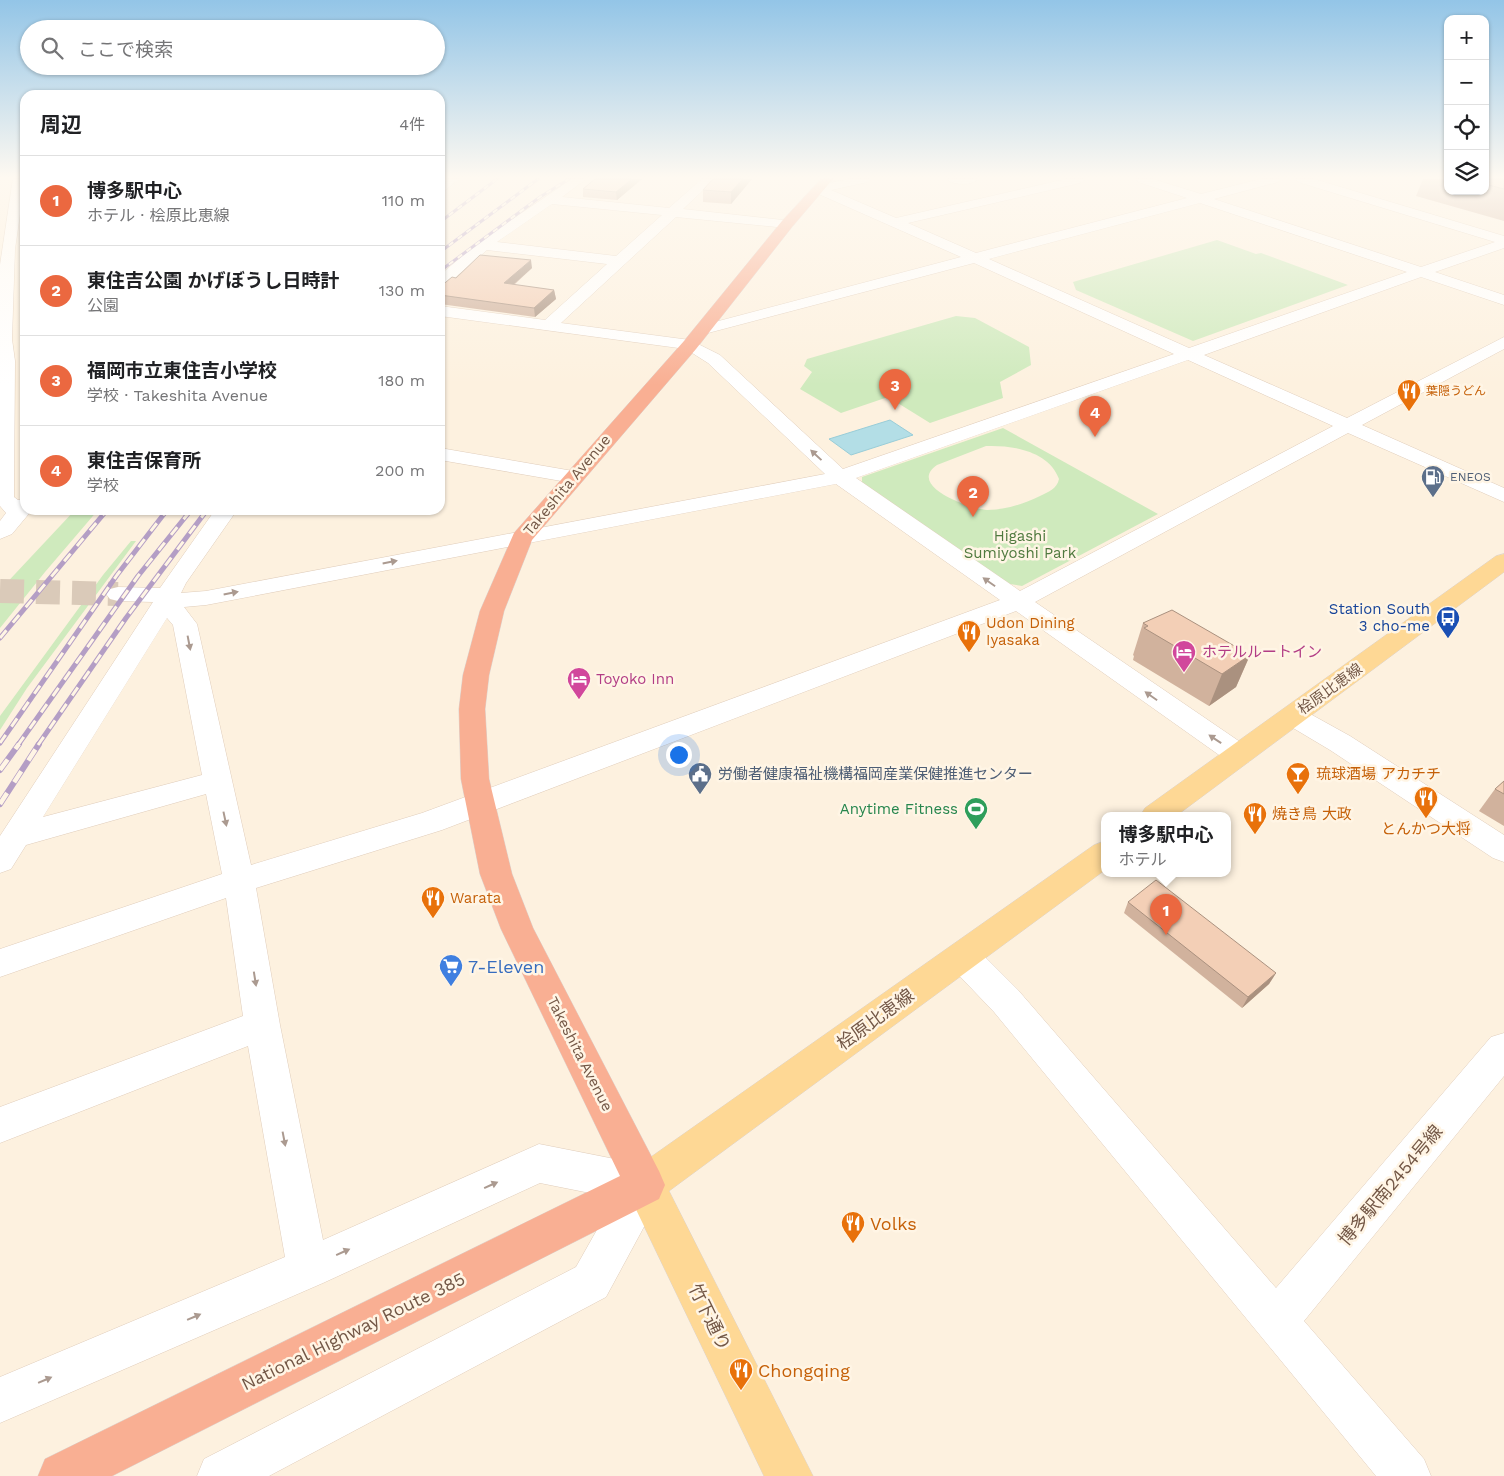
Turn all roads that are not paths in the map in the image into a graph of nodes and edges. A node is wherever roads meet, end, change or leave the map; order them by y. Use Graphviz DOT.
graph roads {
  1 [pos="11,248"];
  2 [pos="481,248"];
  3 [pos="508,248"];
  4 [pos="633,248"];
  5 [pos="768,248"];
  6 [pos="952,248"];
  7 [pos="1017,248"];
  8 [pos="1349,248"];
  9 [pos="1486,248"];
  10 [pos="976,259"];
  11 [pos="619,261"];
  12 [pos="1422,273"];
  13 [pos="445,279"];
  14 [pos="1504,300"];
  15 [pos="445,312"];
  16 [pos="549,325"];
  17 [pos="696,337"];
  18 [pos="1504,342"];
  19 [pos="1189,354"];
  20 [pos="20,359"];
  21 [pos="3,361"];
  22 [pos="1347,425"];
  23 [pos="445,455"];
  24 [pos="573,477"];
  25 [pos="840,477"];
  26 [pos="1504,496"];
  27 [pos="20,508"];
  28 [pos="20,510"];
  29 [pos="222,515"];
  30 [pos="0,532"];
  31 [pos="522,538"];
  32 [pos="1504,562"];
  33 [pos="118,594"];
  34 [pos="165,602"];
  35 [pos="1017,602"];
  36 [pos="1293,716"];
  37 [pos="1238,755"];
  38 [pos="217,782"];
  39 [pos="480,804"];
  40 [pos="1160,812"];
  41 [pos="16,836"];
  42 [pos="1504,850"];
  43 [pos="1101,856"];
  44 [pos="0,861"];
  45 [pos="239,881"];
  46 [pos="963,957"];
  47 [pos="0,963"];
  48 [pos="262,1025"];
  49 [pos="1504,1049"];
  50 [pos="0,1125"];
  51 [pos="645,1184"];
  52 [pos="308,1268"];
  53 [pos="1276,1321"];
  54 [pos="0,1400"];
  55 [pos="239,1471"];
  56 [pos="62,1476"];
  57 [pos="789,1476"];
  58 [pos="1407,1476"];
  1 -- 21 [label="street"];
  2 -- 13 [label="street"];
  3 -- 11 [label="street"];
  4 -- 11 [label="street"];
  5 -- 17 [label="highway, Takeshita Avenue"];
  6 -- 10 [label="street"];
  7 -- 10 [label="street"];
  8 -- 12 [label="street"];
  9 -- 12 [label="street"];
  10 -- 17 [label="street"];
  10 -- 19 [label="street"];
  11 -- 16 [label="street"];
  12 -- 14 [label="street"];
  12 -- 19 [label="street"];
  15 -- 16 [label="street"];
  16 -- 17 [label="street"];
  17 -- 24 [label="highway, Takeshita Avenue"];
  25 -- 17 [label="street, one-way"];
  18 -- 22 [label="street"];
  19 -- 22 [label="street"];
  19 -- 25 [label="street"];
  20 -- 21 [label="street"];
  21 -- 27 [label="street"];
  22 -- 26 [label="street"];
  22 -- 35 [label="street"];
  23 -- 24 [label="street"];
  24 -- 31 [label="highway, Takeshita Avenue"];
  25 -- 31 [label="street"];
  35 -- 25 [label="street, one-way"];
  28 -- 30 [label="street"];
  29 -- 34 [label="street"];
  34 -- 31 [label="street, one-way"];
  31 -- 39 [label="highway, Takeshita Avenue"];
  32 -- 36 [label="main road, 桧原比恵線"];
  33 -- 34 [label="street"];
  34 -- 38 [label="street, one-way"];
  34 -- 41 [label="street"];
  37 -- 35 [label="street, one-way"];
  35 -- 39 [label="street"];
  36 -- 37 [label="main road, 桧原比恵線"];
  36 -- 42 [label="street"];
  37 -- 40 [label="main road, 桧原比恵線"];
  38 -- 41 [label="street"];
  38 -- 45 [label="street, one-way"];
  39 -- 45 [label="street"];
  39 -- 51 [label="highway, Takeshita Avenue"];
  41 -- 44 [label="street"];
  43 -- 46 [label="main road, 桧原比恵線"];
  45 -- 47 [label="street"];
  45 -- 48 [label="street, one-way"];
  46 -- 51 [label="main road, 桧原比恵線"];
  46 -- 53 [label="street"];
  48 -- 50 [label="street"];
  48 -- 52 [label="street, one-way"];
  49 -- 53 [label="street, 博多駅南2454号線"];
  52 -- 51 [label="street, one-way"];
  51 -- 55 [label="street"];
  51 -- 56 [label="highway, National Highway Route 385"];
  51 -- 57 [label="main road, 竹下通り"];
  54 -- 52 [label="street, one-way"];
  53 -- 58 [label="street"];
}
